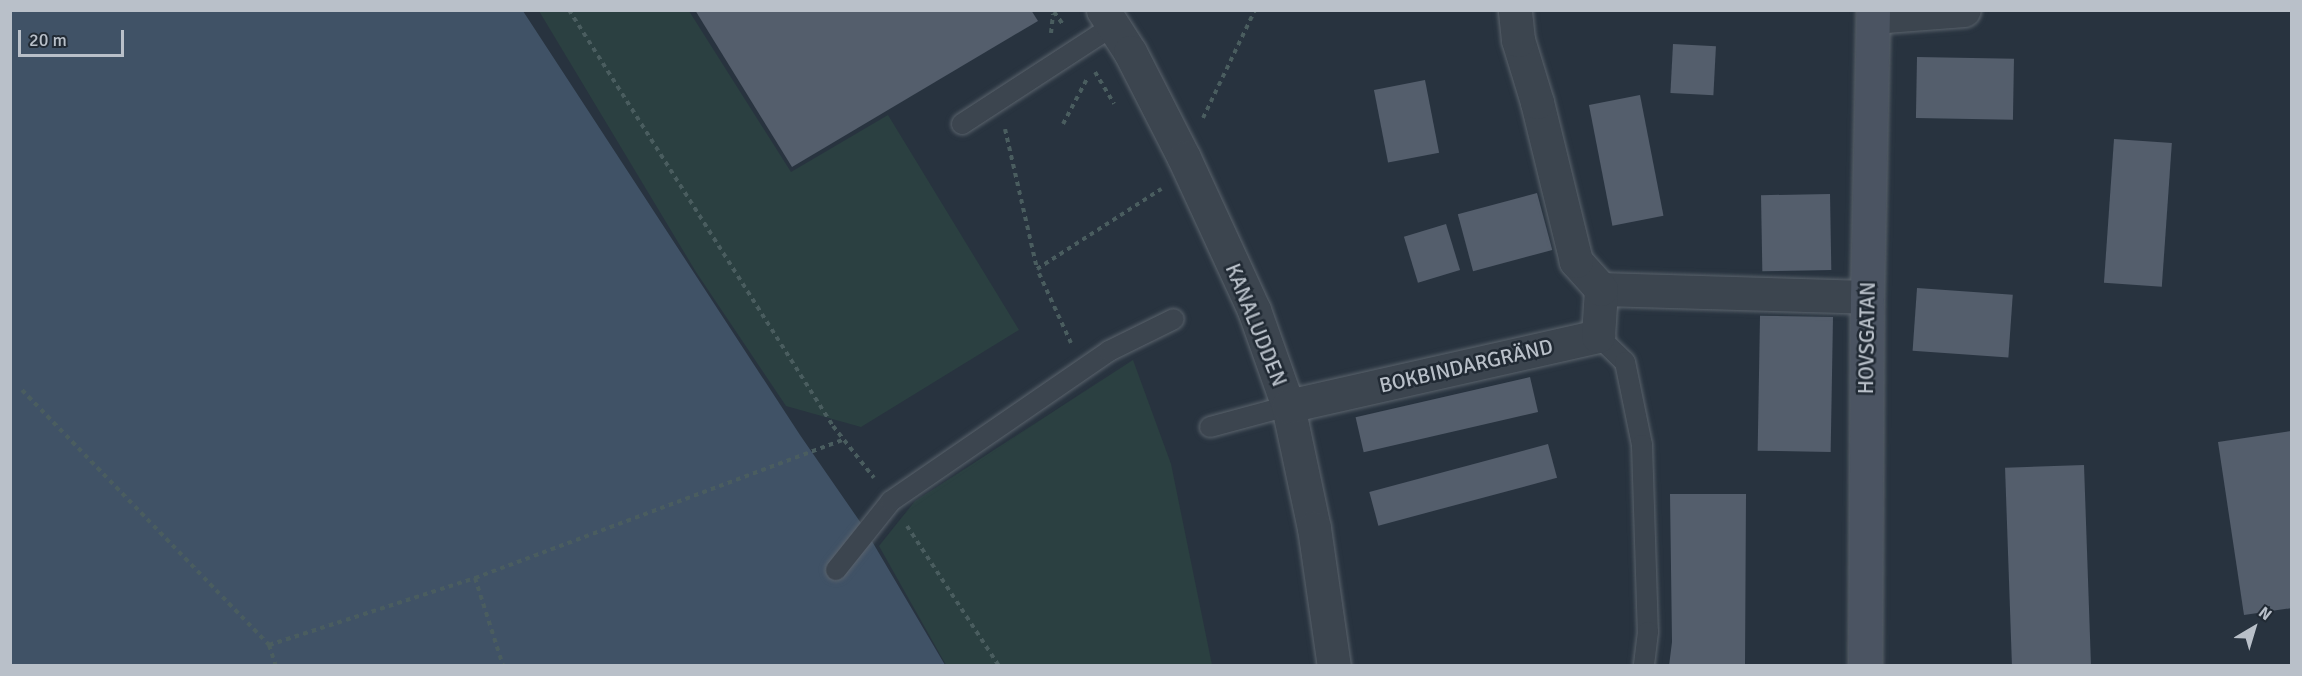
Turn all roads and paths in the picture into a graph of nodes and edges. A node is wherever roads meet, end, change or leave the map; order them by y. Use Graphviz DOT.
graph roads {
  1 [pos="569,10"];
  2 [pos="1255,10"];
  3 [pos="1515,10"];
  4 [pos="1964,10"];
  5 [pos="1054,12"];
  6 [pos="1873,14"];
  7 [pos="1108,18"];
  8 [pos="1080,48"];
  9 [pos="999,100"];
  10 [pos="1116,107"];
  11 [pos="962,124"];
  12 [pos="1064,124"];
  13 [pos="1184,158"];
  14 [pos="1157,178"];
  15 [pos="1162,188"];
  16 [pos="1168,198"];
  17 [pos="1037,269"];
  18 [pos="1601,289"];
  19 [pos="1867,297"];
  20 [pos="1174,319"];
  21 [pos="1598,336"];
  22 [pos="1083,369"];
  23 [pos="22,390"];
  24 [pos="1288,406"];
  25 [pos="1210,427"];
  26 [pos="845,440"];
  27 [pos="891,501"];
  28 [pos="836,570"];
  29 [pos="475,578"];
  30 [pos="269,645"];
  31 [pos="276,666"];
  32 [pos="502,666"];
  33 [pos="999,666"];
  34 [pos="1334,666"];
  35 [pos="1644,666"];
  36 [pos="1865,666"];
  1 -- 26 [label="path"];
  2 -- 13 [label="path"];
  3 -- 18 [label="street"];
  4 -- 6 [label="street"];
  5 -- 8 [label="path"];
  6 -- 19 [label="main road, HOVSGATAN"];
  7 -- 8 [label="lane"];
  7 -- 13 [label="street, KANALUDDEN"];
  8 -- 9 [label="lane"];
  9 -- 11 [label="lane"];
  9 -- 17 [label="path"];
  10 -- 12 [label="path"];
  13 -- 15 [label="path"];
  13 -- 24 [label="street, KANALUDDEN"];
  14 -- 15 [label="path"];
  15 -- 16 [label="path"];
  15 -- 17 [label="path"];
  17 -- 22 [label="path"];
  18 -- 19 [label="street"];
  18 -- 21 [label="street"];
  19 -- 36 [label="main road, HOVSGATAN"];
  20 -- 22 [label="lane"];
  21 -- 24 [label="street, BOKBINDARGRÄND"];
  21 -- 35 [label="lane"];
  22 -- 27 [label="lane"];
  23 -- 30 [label="path"];
  24 -- 25 [label="lane"];
  24 -- 34 [label="street, KANALUDDEN"];
  26 -- 27 [label="path"];
  26 -- 29 [label="path"];
  27 -- 28 [label="lane"];
  27 -- 33 [label="path"];
  29 -- 30 [label="path"];
  29 -- 32 [label="path"];
  30 -- 31 [label="path"];
}
